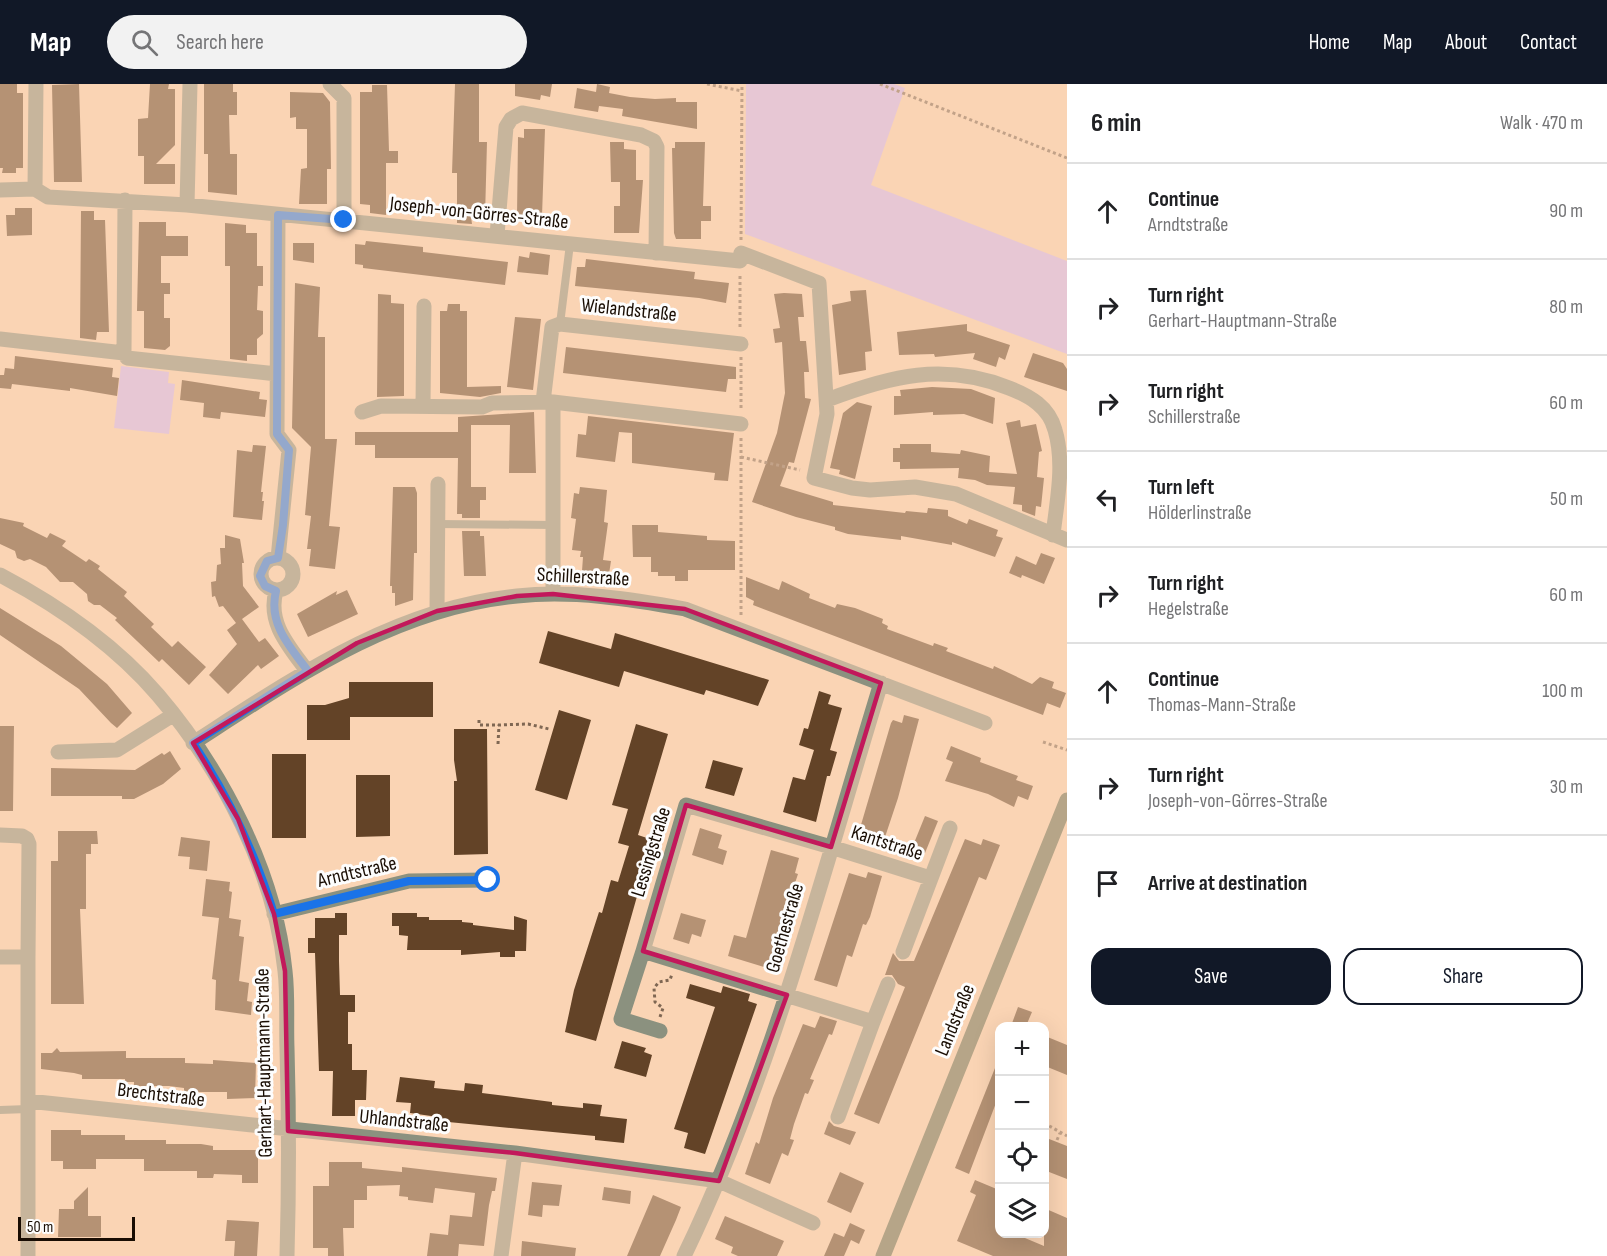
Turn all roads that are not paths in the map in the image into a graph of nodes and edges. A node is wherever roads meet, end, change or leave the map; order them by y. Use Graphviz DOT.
graph roads {
  1 [pos="36,84"];
  2 [pos="190,84"];
  3 [pos="330,84"];
  4 [pos="35,189"];
  5 [pos="0,190"];
  6 [pos="125,200"];
  7 [pos="188,205"];
  8 [pos="278,215"];
  9 [pos="344,220"];
  10 [pos="496,235"];
  11 [pos="570,244"];
  12 [pos="656,254"];
  13 [pos="424,306"];
  14 [pos="560,324"];
  15 [pos="0,339"];
  16 [pos="741,344"];
  17 [pos="124,353"];
  18 [pos="277,374"];
  19 [pos="826,400"];
  20 [pos="548,402"];
  21 [pos="423,406"];
  22 [pos="362,412"];
  23 [pos="741,424"];
  24 [pos="438,484"];
  25 [pos="438,524"];
  26 [pos="553,525"];
  27 [pos="1060,537"];
  28 [pos="278,558"];
  29 [pos="0,575"];
  30 [pos="276,591"];
  31 [pos="553,594"];
  32 [pos="437,611"];
  33 [pos="308,671"];
  34 [pos="881,683"];
  35 [pos="172,715"];
  36 [pos="985,723"];
  37 [pos="193,743"];
  38 [pos="58,752"];
  39 [pos="1067,800"];
  40 [pos="950,828"];
  41 [pos="0,835"];
  42 [pos="831,846"];
  43 [pos="930,879"];
  44 [pos="488,880"];
  45 [pos="274,914"];
  46 [pos="643,951"];
  47 [pos="903,952"];
  48 [pos="0,957"];
  49 [pos="28,957"];
  50 [pos="888,984"];
  51 [pos="787,995"];
  52 [pos="873,1022"];
  53 [pos="658,1031"];
  54 [pos="28,1105"];
  55 [pos="0,1110"];
  56 [pos="838,1117"];
  57 [pos="288,1131"];
  58 [pos="515,1153"];
  59 [pos="719,1181"];
  60 [pos="813,1223"];
  61 [pos="28,1256"];
  62 [pos="287,1256"];
  63 [pos="501,1256"];
  64 [pos="684,1256"];
  65 [pos="883,1256"];
  1 -- 4 [label="street"];
  2 -- 7 [label="street"];
  3 -- 9 [label="street"];
  4 -- 5 [label="street, Joseph-von-Görres-Straße"];
  4 -- 6 [label="street, Joseph-von-Görres-Straße"];
  6 -- 7 [label="street, Joseph-von-Görres-Straße"];
  6 -- 17 [label="street"];
  7 -- 8 [label="street, Joseph-von-Görres-Straße"];
  8 -- 9 [label="street, Joseph-von-Görres-Straße"];
  8 -- 18 [label="street"];
  9 -- 10 [label="street, Joseph-von-Görres-Straße"];
  10 -- 11 [label="street, Joseph-von-Görres-Straße"];
  10 -- 12 [label="street"];
  11 -- 12 [label="street, Joseph-von-Görres-Straße"];
  11 -- 14 [label="lane"];
  12 -- 19 [label="street, Joseph-von-Görres-Straße"];
  13 -- 21 [label="street"];
  14 -- 16 [label="street, Wielandstraße"];
  14 -- 20 [label="street, Wielandstraße"];
  15 -- 17 [label="street"];
  17 -- 18 [label="street"];
  18 -- 28 [label="street"];
  19 -- 27 [label="street"];
  19 -- 27 [label="street"];
  20 -- 21 [label="street"];
  20 -- 23 [label="street"];
  20 -- 26 [label="street, Wielandstraße"];
  21 -- 22 [label="street"];
  24 -- 25 [label="street"];
  25 -- 26 [label="lane"];
  25 -- 32 [label="street"];
  26 -- 31 [label="street, Wielandstraße"];
  28 -- 30 [label="street"];
  28 -- 30 [label="street"];
  29 -- 35 [label="street, Gerhart-Hauptmann-Straße"];
  30 -- 33 [label="street"];
  31 -- 32 [label="street, Schillerstraße"];
  31 -- 34 [label="street, Schillerstraße"];
  32 -- 33 [label="street, Schillerstraße"];
  33 -- 37 [label="street, Schillerstraße"];
  34 -- 36 [label="street, Schillerstraße"];
  34 -- 42 [label="street, Goethestraße"];
  35 -- 37 [label="street, Gerhart-Hauptmann-Straße"];
  35 -- 38 [label="street"];
  37 -- 45 [label="street, Gerhart-Hauptmann-Straße"];
  39 -- 65 [label="street, Landstraße"];
  40 -- 43 [label="street, Kantstraße"];
  41 -- 49 [label="street"];
  42 -- 43 [label="street, Kantstraße"];
  42 -- 46 [label="street, Lessingstraße"];
  42 -- 51 [label="street, Goethestraße"];
  43 -- 47 [label="street, Kantstraße"];
  44 -- 45 [label="street, Arndtstraße"];
  45 -- 57 [label="street, Gerhart-Hauptmann-Straße"];
  46 -- 51 [label="street"];
  46 -- 53 [label="street, Lessingstraße"];
  48 -- 49 [label="street"];
  49 -- 54 [label="street"];
  50 -- 52 [label="street"];
  51 -- 52 [label="street"];
  51 -- 59 [label="street, Goethestraße"];
  52 -- 56 [label="street"];
  54 -- 55 [label="lane"];
  54 -- 57 [label="street, Brechtstraße"];
  54 -- 61 [label="street"];
  57 -- 58 [label="street, Uhlandstraße"];
  57 -- 62 [label="street, Gerhart-Hauptmann-Straße"];
  58 -- 59 [label="street, Uhlandstraße"];
  58 -- 63 [label="street"];
  59 -- 60 [label="street"];
  59 -- 64 [label="street, Goethestraße"];
}
